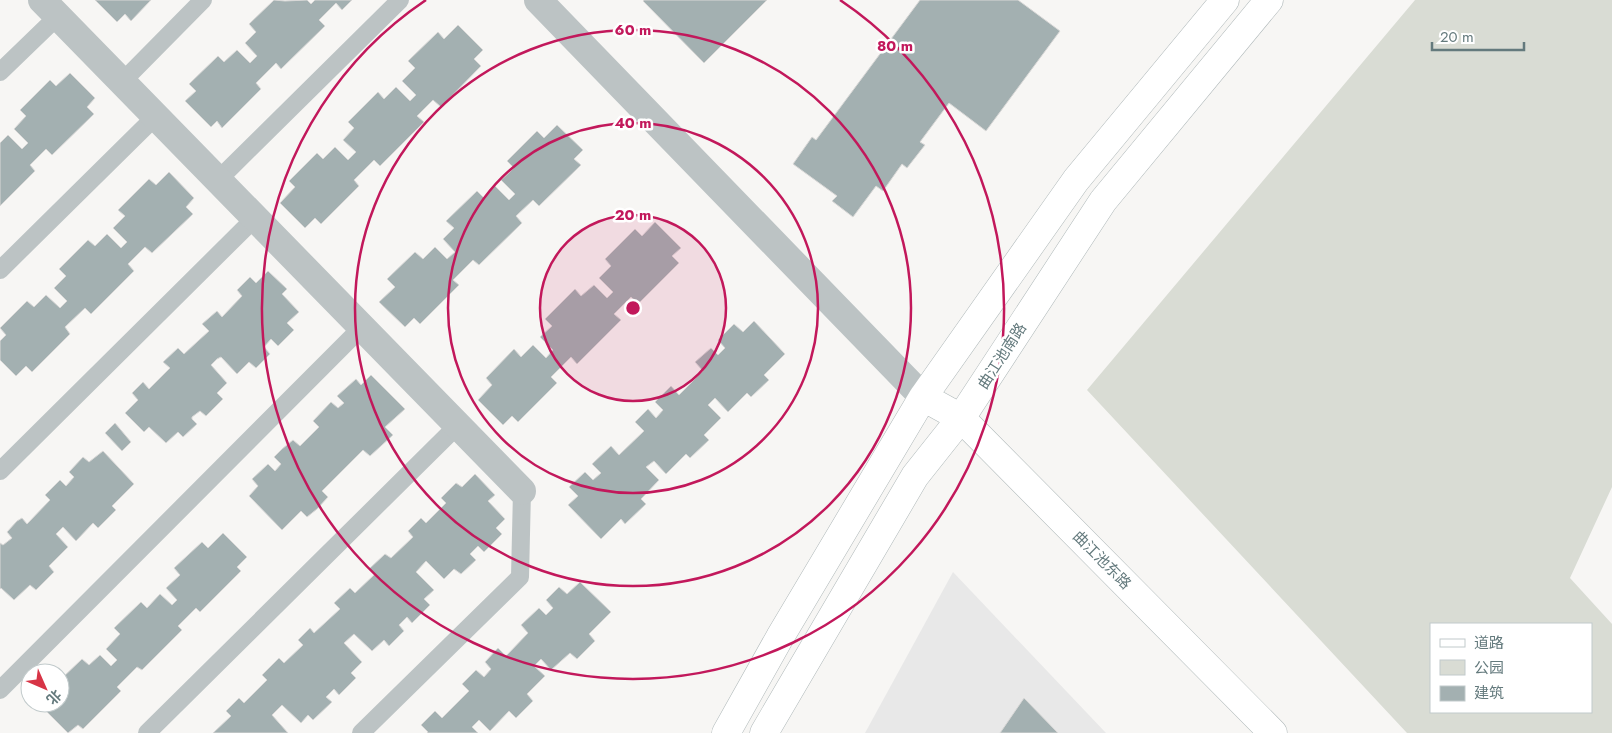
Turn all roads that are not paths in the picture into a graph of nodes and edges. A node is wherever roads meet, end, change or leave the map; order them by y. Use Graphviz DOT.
graph roads {
  1 [pos="203,0"];
  2 [pos="400,0"];
  3 [pos="538,0"];
  4 [pos="1225,0"];
  5 [pos="1269,0"];
  6 [pos="50,8"];
  7 [pos="0,72"];
  8 [pos="122,82"];
  9 [pos="156,116"];
  10 [pos="218,180"];
  11 [pos="255,218"];
  12 [pos="0,270"];
  13 [pos="362,327"];
  14 [pos="924,396"];
  15 [pos="961,418"];
  16 [pos="458,425"];
  17 [pos="0,471"];
  18 [pos="522,491"];
  19 [pos="0,690"];
  20 [pos="147,733"];
  21 [pos="361,733"];
  22 [pos="726,733"];
  23 [pos="764,733"];
  24 [pos="1273,733"];
  1 -- 8 [label="lane"];
  2 -- 10 [label="lane"];
  3 -- 14 [label="street"];
  4 -- 14 [label="main road"];
  5 -- 15 [label="main road, 曲江池南路"];
  6 -- 7 [label="lane"];
  6 -- 8 [label="street"];
  8 -- 9 [label="street"];
  9 -- 10 [label="street"];
  9 -- 12 [label="lane"];
  10 -- 11 [label="street"];
  11 -- 13 [label="street"];
  11 -- 17 [label="lane"];
  13 -- 16 [label="street"];
  13 -- 19 [label="lane"];
  14 -- 15 [label="main road, 曲江池东路"];
  14 -- 22 [label="main road"];
  15 -- 23 [label="main road, 曲江池南路"];
  15 -- 24 [label="main road, 曲江池东路"];
  16 -- 18 [label="street"];
  16 -- 20 [label="lane"];
  18 -- 21 [label="lane"];
}
